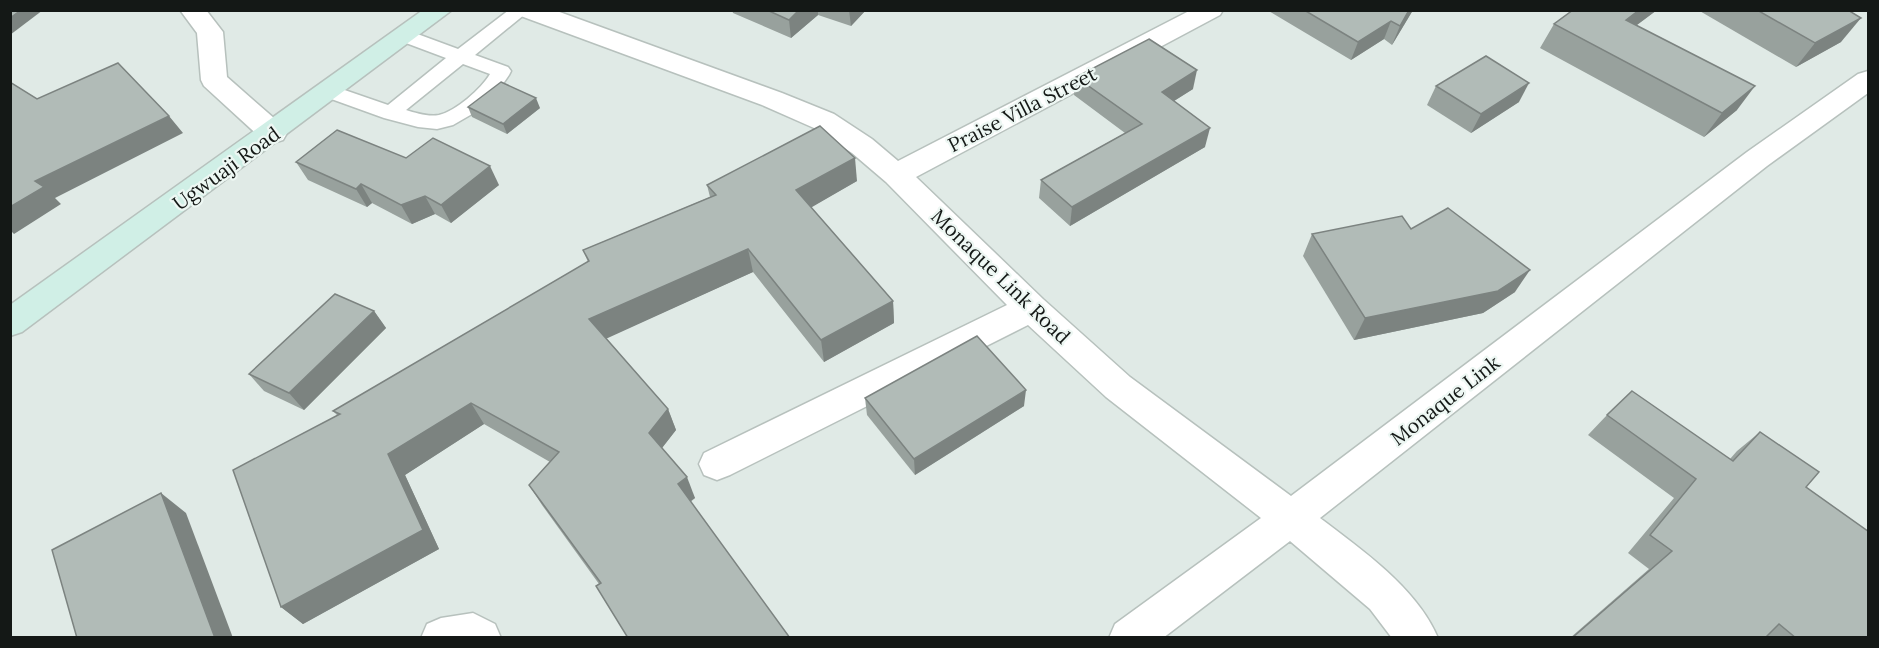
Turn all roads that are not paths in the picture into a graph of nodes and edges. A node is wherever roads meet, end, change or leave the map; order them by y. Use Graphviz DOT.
graph roads {
  1 [pos="192,10"];
  2 [pos="440,10"];
  3 [pos="521,10"];
  4 [pos="527,10"];
  5 [pos="1211,10"];
  6 [pos="405,36"];
  7 [pos="462,57"];
  8 [pos="1869,80"];
  9 [pos="330,91"];
  10 [pos="391,113"];
  11 [pos="273,133"];
  12 [pos="896,175"];
  13 [pos="1030,308"];
  14 [pos="10,323"];
  15 [pos="717,464"];
  16 [pos="1290,519"];
  17 [pos="441,638"];
  18 [pos="481,638"];
  19 [pos="1130,638"];
  20 [pos="1418,638"];
  1 -- 11 [label="street"];
  2 -- 6 [label="main road, Ugwuaji Road"];
  3 -- 7 [label="lane"];
  4 -- 12 [label="street, Monaque Link Road"];
  5 -- 12 [label="street, Praise Villa Street"];
  6 -- 7 [label="lane"];
  6 -- 9 [label="main road, Ugwuaji Road"];
  7 -- 10 [label="lane"];
  7 -- 10 [label="lane"];
  8 -- 16 [label="street, Monaque Link"];
  9 -- 10 [label="lane"];
  9 -- 11 [label="main road, Ugwuaji Road"];
  11 -- 14 [label="main road, Ugwuaji Road"];
  12 -- 13 [label="street, Monaque Link Road"];
  13 -- 15 [label="street"];
  13 -- 16 [label="street, Monaque Link Road"];
  16 -- 19 [label="street, Monaque Link"];
  16 -- 20 [label="street, Monaque Link Road"];
  17 -- 18 [label="street"];
}
